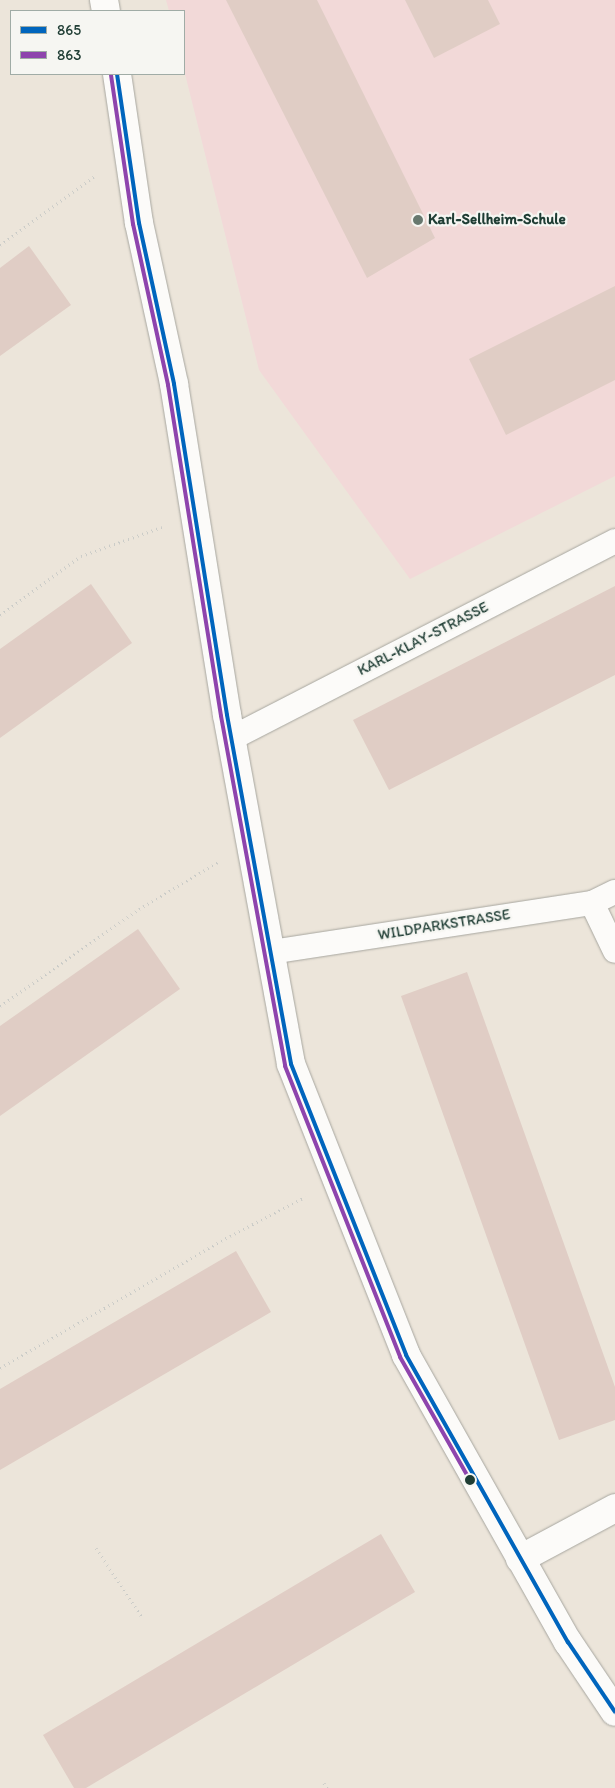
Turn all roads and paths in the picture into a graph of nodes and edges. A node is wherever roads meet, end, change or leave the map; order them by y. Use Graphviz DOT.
graph roads {
  1 [pos="117,75"];
  2 [pos="128,151"];
  3 [pos="0,245"];
  4 [pos="195,515"];
  5 [pos="615,540"];
  6 [pos="0,615"];
  7 [pos="232,738"];
  8 [pos="251,843"];
  9 [pos="615,892"];
  10 [pos="592,903"];
  11 [pos="615,951"];
  12 [pos="271,952"];
  13 [pos="0,1006"];
  14 [pos="337,1181"];
  15 [pos="0,1368"];
  16 [pos="615,1508"];
  17 [pos="96,1548"];
  18 [pos="520,1559"];
  19 [pos="142,1617"];
  20 [pos="615,1712"];
  21 [pos="324,1783"];
  22 [pos="328,1788"];
  1 -- 2 [label="street"];
  2 -- 3 [label="path"];
  2 -- 4 [label="street"];
  4 -- 6 [label="path"];
  4 -- 7 [label="street"];
  5 -- 7 [label="lane, KARL-KLAY-STRASSE"];
  7 -- 8 [label="street"];
  8 -- 12 [label="street"];
  8 -- 13 [label="path"];
  9 -- 10 [label="lane, WILDPARKSTRASSE"];
  10 -- 11 [label="lane"];
  10 -- 12 [label="lane, WILDPARKSTRASSE"];
  12 -- 14 [label="street"];
  14 -- 15 [label="path"];
  14 -- 18 [label="street"];
  16 -- 18 [label="street"];
  17 -- 19 [label="path"];
  18 -- 20 [label="street"];
  21 -- 22 [label="path"];
}
